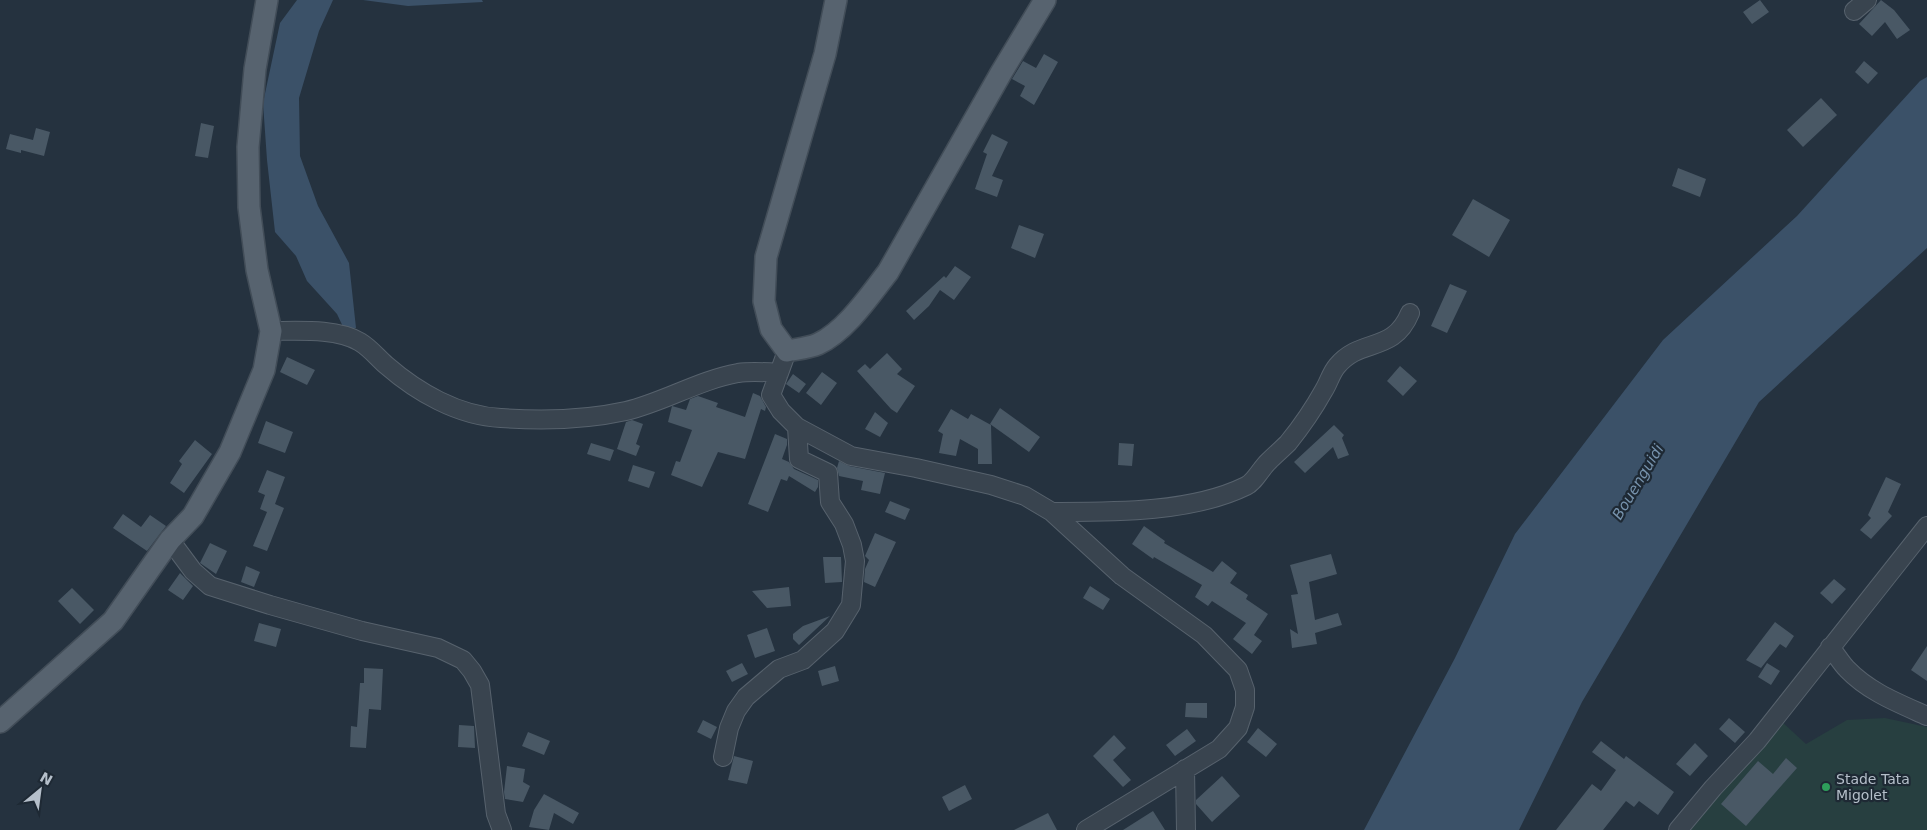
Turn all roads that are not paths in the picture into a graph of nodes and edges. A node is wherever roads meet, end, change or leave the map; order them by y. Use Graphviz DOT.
graph roads {
  1 [pos="267,0"];
  2 [pos="836,0"];
  3 [pos="1045,0"];
  4 [pos="1410,313"];
  5 [pos="271,331"];
  6 [pos="787,351"];
  7 [pos="779,373"];
  8 [pos="797,427"];
  9 [pos="1052,512"];
  10 [pos="1927,526"];
  11 [pos="170,540"];
  12 [pos="1830,647"];
  13 [pos="1927,716"];
  14 [pos="0,722"];
  15 [pos="723,757"];
  16 [pos="1185,769"];
  17 [pos="502,830"];
  18 [pos="1086,830"];
  19 [pos="1186,830"];
  20 [pos="1678,830"];
  1 -- 5 [label="main road"];
  2 -- 6 [label="main road"];
  3 -- 6 [label="main road"];
  4 -- 9 [label="street"];
  5 -- 7 [label="street"];
  5 -- 11 [label="main road"];
  6 -- 7 [label="street"];
  7 -- 8 [label="street"];
  8 -- 9 [label="street"];
  8 -- 15 [label="street"];
  9 -- 16 [label="street"];
  10 -- 12 [label="street"];
  11 -- 14 [label="main road"];
  11 -- 17 [label="street"];
  12 -- 13 [label="street"];
  12 -- 20 [label="street"];
  16 -- 18 [label="street"];
  16 -- 19 [label="street"];
}
